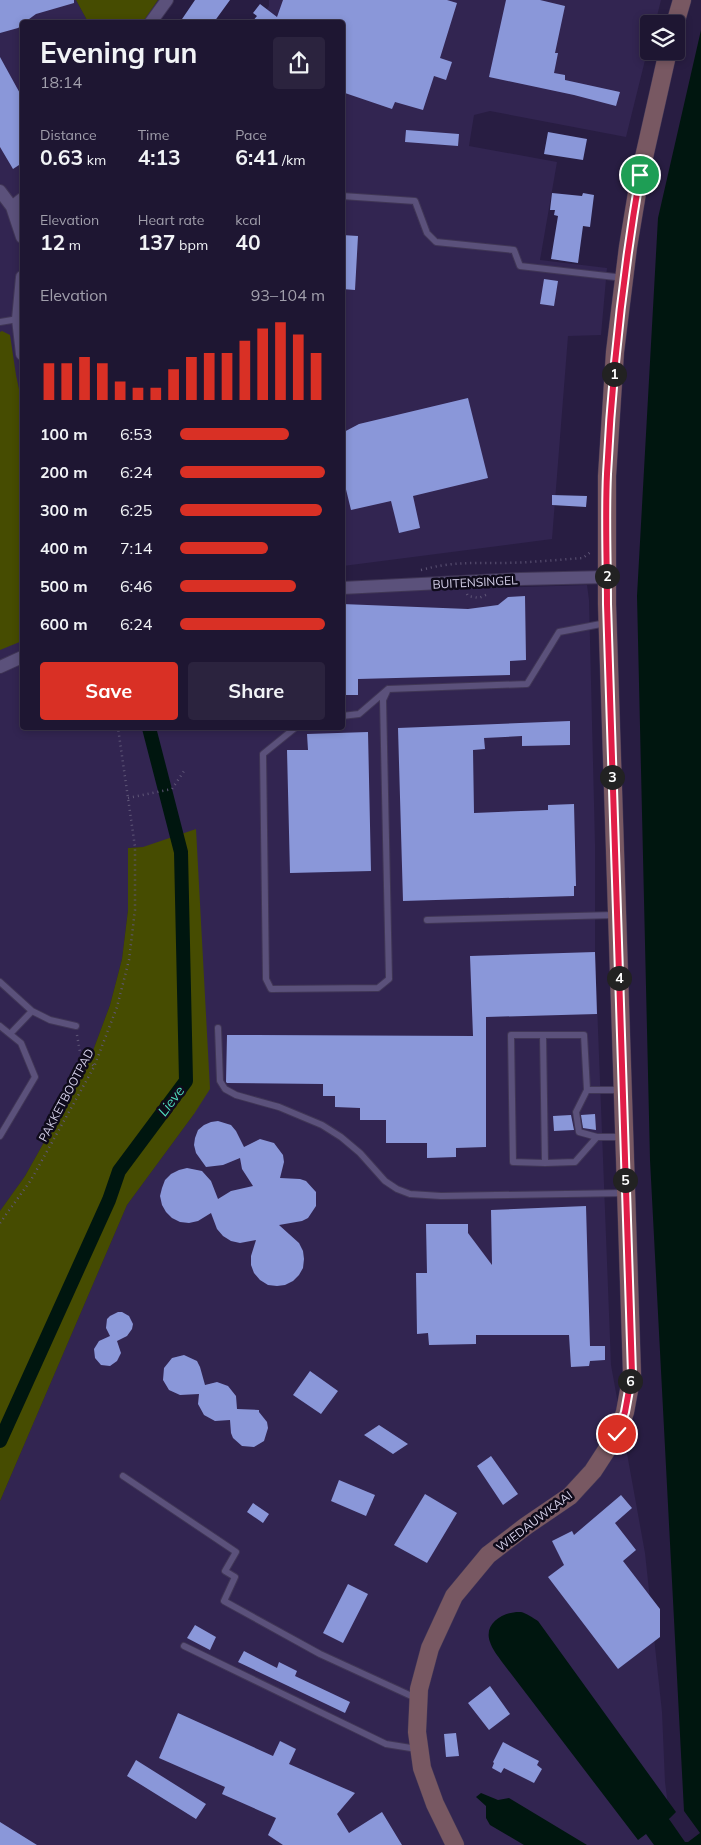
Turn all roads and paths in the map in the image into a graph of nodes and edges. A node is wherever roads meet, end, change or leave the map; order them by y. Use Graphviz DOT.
graph roads {
  1 [pos="166,0"];
  2 [pos="682,0"];
  3 [pos="678,15"];
  4 [pos="152,20"];
  5 [pos="666,60"];
  6 [pos="0,191"];
  7 [pos="345,196"];
  8 [pos="20,201"];
  9 [pos="12,207"];
  10 [pos="20,231"];
  11 [pos="624,278"];
  12 [pos="20,298"];
  13 [pos="18,319"];
  14 [pos="0,322"];
  15 [pos="20,336"];
  16 [pos="607,540"];
  17 [pos="462,562"];
  18 [pos="607,577"];
  19 [pos="345,588"];
  20 [pos="607,623"];
  21 [pos="20,658"];
  22 [pos="0,667"];
  23 [pos="388,689"];
  24 [pos="345,716"];
  25 [pos="118,730"];
  26 [pos="292,730"];
  27 [pos="184,771"];
  28 [pos="128,798"];
  29 [pos="617,915"];
  30 [pos="427,920"];
  31 [pos="0,982"];
  32 [pos="32,1011"];
  33 [pos="0,1026"];
  34 [pos="76,1026"];
  35 [pos="218,1028"];
  36 [pos="10,1034"];
  37 [pos="543,1035"];
  38 [pos="94,1067"];
  39 [pos="587,1090"];
  40 [pos="622,1090"];
  41 [pos="0,1136"];
  42 [pos="597,1137"];
  43 [pos="624,1137"];
  44 [pos="545,1163"];
  45 [pos="626,1193"];
  46 [pos="0,1223"];
  47 [pos="124,1476"];
  48 [pos="184,1646"];
  49 [pos="419,1699"];
  50 [pos="419,1750"];
  51 [pos="455,1845"];
  1 -- 4 [label="street"];
  2 -- 3 [label="main road"];
  5 -- 11 [label="main road, WIEDAUWKAAI"];
  6 -- 9 [label="street"];
  7 -- 11 [label="lane"];
  8 -- 9 [label="street"];
  9 -- 10 [label="street"];
  11 -- 16 [label="main road, WIEDAUWKAAI"];
  12 -- 13 [label="street"];
  13 -- 14 [label="lane"];
  13 -- 15 [label="street"];
  16 -- 17 [label="path"];
  16 -- 18 [label="main road, WIEDAUWKAAI"];
  18 -- 19 [label="street, BUITENSINGEL"];
  18 -- 20 [label="main road, WIEDAUWKAAI"];
  20 -- 23 [label="lane"];
  20 -- 29 [label="main road, WIEDAUWKAAI"];
  21 -- 22 [label="street"];
  23 -- 24 [label="lane"];
  23 -- 26 [label="lane"];
  25 -- 28 [label="path, PAKKETBOOTPAD"];
  27 -- 28 [label="path"];
  28 -- 38 [label="path, PAKKETBOOTPAD"];
  29 -- 30 [label="lane"];
  29 -- 40 [label="main road, WIEDAUWKAAI"];
  31 -- 32 [label="lane"];
  32 -- 34 [label="lane"];
  32 -- 36 [label="lane"];
  33 -- 36 [label="lane"];
  34 -- 38 [label="path"];
  35 -- 45 [label="lane"];
  36 -- 41 [label="lane"];
  37 -- 39 [label="lane"];
  37 -- 44 [label="lane"];
  37 -- 44 [label="lane"];
  38 -- 46 [label="path, PAKKETBOOTPAD"];
  39 -- 40 [label="lane"];
  39 -- 42 [label="lane"];
  40 -- 43 [label="main road, WIEDAUWKAAI"];
  42 -- 43 [label="lane"];
  42 -- 44 [label="lane"];
  43 -- 45 [label="main road, WIEDAUWKAAI"];
  45 -- 49 [label="main road, WIEDAUWKAAI"];
  47 -- 49 [label="lane"];
  48 -- 50 [label="lane"];
  49 -- 50 [label="main road, WIEDAUWKAAI"];
  50 -- 51 [label="main road, WIEDAUWKAAI"];
}
